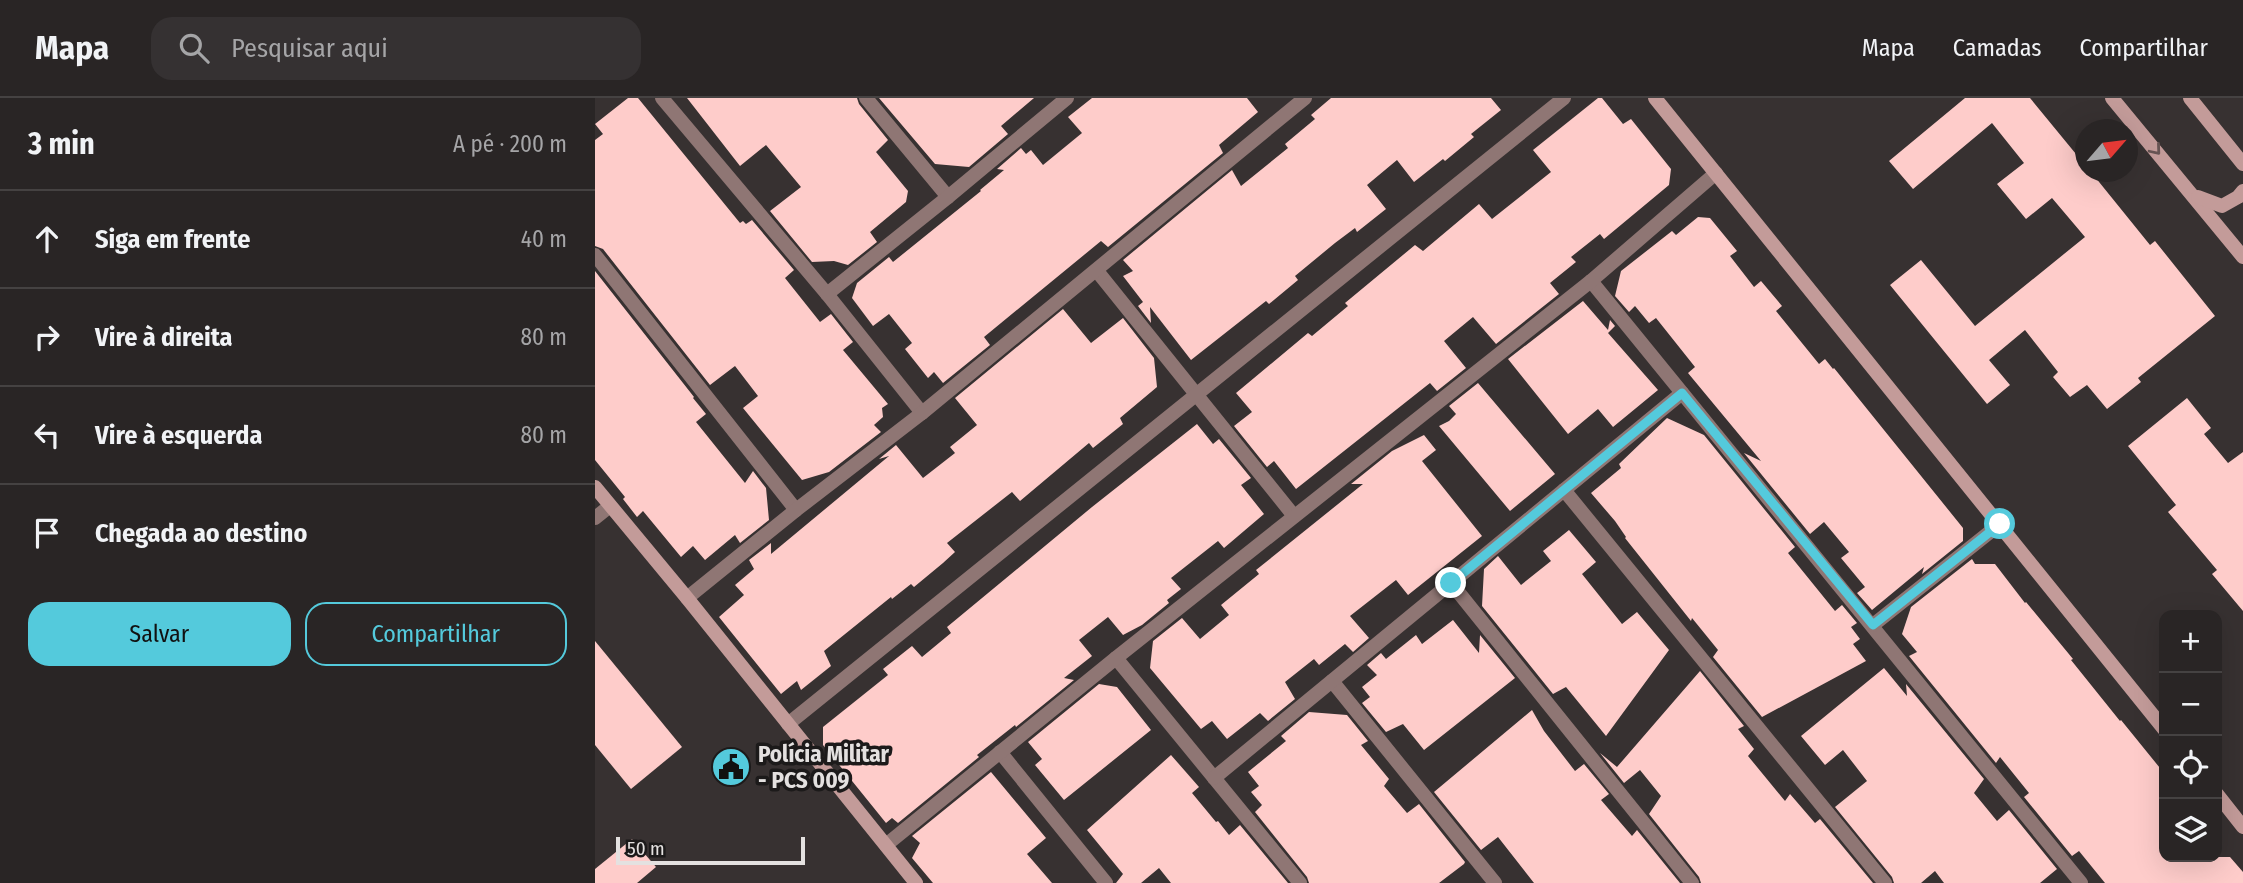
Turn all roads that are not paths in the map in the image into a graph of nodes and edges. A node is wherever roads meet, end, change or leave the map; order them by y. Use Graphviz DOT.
graph roads {
  1 [pos="662,98"];
  2 [pos="866,98"];
  3 [pos="1067,98"];
  4 [pos="1305,98"];
  5 [pos="1564,98"];
  6 [pos="1655,98"];
  7 [pos="2112,98"];
  8 [pos="2190,98"];
  9 [pos="2231,149"];
  10 [pos="2243,164"];
  11 [pos="2243,171"];
  12 [pos="1716,173"];
  13 [pos="2243,191"];
  14 [pos="2193,194"];
  15 [pos="948,197"];
  16 [pos="595,255"];
  17 [pos="2243,257"];
  18 [pos="1097,271"];
  19 [pos="1591,281"];
  20 [pos="827,294"];
  21 [pos="1196,393"];
  22 [pos="1682,393"];
  23 [pos="922,413"];
  24 [pos="595,487"];
  25 [pos="1564,490"];
  26 [pos="610,506"];
  27 [pos="796,510"];
  28 [pos="1294,516"];
  29 [pos="595,518"];
  30 [pos="2000,524"];
  31 [pos="1451,583"];
  32 [pos="687,598"];
  33 [pos="1873,625"];
  34 [pos="1116,659"];
  35 [pos="1332,681"];
  36 [pos="2159,723"];
  37 [pos="787,724"];
  38 [pos="1000,752"];
  39 [pos="1214,778"];
  40 [pos="2221,799"];
  41 [pos="2243,827"];
  42 [pos="886,845"];
  43 [pos="916,883"];
  44 [pos="1106,883"];
  45 [pos="1300,883"];
  46 [pos="1495,883"];
  47 [pos="1692,883"];
  48 [pos="1885,883"];
  49 [pos="2081,883"];
  1 -- 20 [label="street"];
  2 -- 15 [label="street"];
  3 -- 15 [label="street"];
  4 -- 18 [label="street"];
  5 -- 21 [label="street"];
  6 -- 12 [label="street"];
  7 -- 14 [label="street, one-way"];
  8 -- 9 [label="street"];
  9 -- 10 [label="street"];
  9 -- 11 [label="street"];
  12 -- 19 [label="street"];
  12 -- 30 [label="street"];
  13 -- 14 [label="street"];
  14 -- 17 [label="street"];
  15 -- 20 [label="street"];
  16 -- 27 [label="street"];
  18 -- 21 [label="street"];
  18 -- 23 [label="street"];
  19 -- 22 [label="street"];
  19 -- 28 [label="street"];
  20 -- 23 [label="street"];
  21 -- 28 [label="street"];
  21 -- 37 [label="street"];
  22 -- 25 [label="street"];
  22 -- 33 [label="street"];
  23 -- 27 [label="street"];
  24 -- 26 [label="street"];
  25 -- 31 [label="street"];
  25 -- 48 [label="street"];
  26 -- 29 [label="street"];
  26 -- 32 [label="street"];
  27 -- 32 [label="street"];
  28 -- 34 [label="street"];
  30 -- 33 [label="street"];
  30 -- 36 [label="street"];
  31 -- 35 [label="street"];
  31 -- 47 [label="street"];
  32 -- 37 [label="street"];
  33 -- 49 [label="street"];
  34 -- 38 [label="street"];
  34 -- 39 [label="street"];
  35 -- 39 [label="street"];
  35 -- 46 [label="street"];
  37 -- 42 [label="street"];
  38 -- 42 [label="street"];
  38 -- 44 [label="street"];
  39 -- 45 [label="street"];
  40 -- 41 [label="street"];
  42 -- 43 [label="street"];
}
